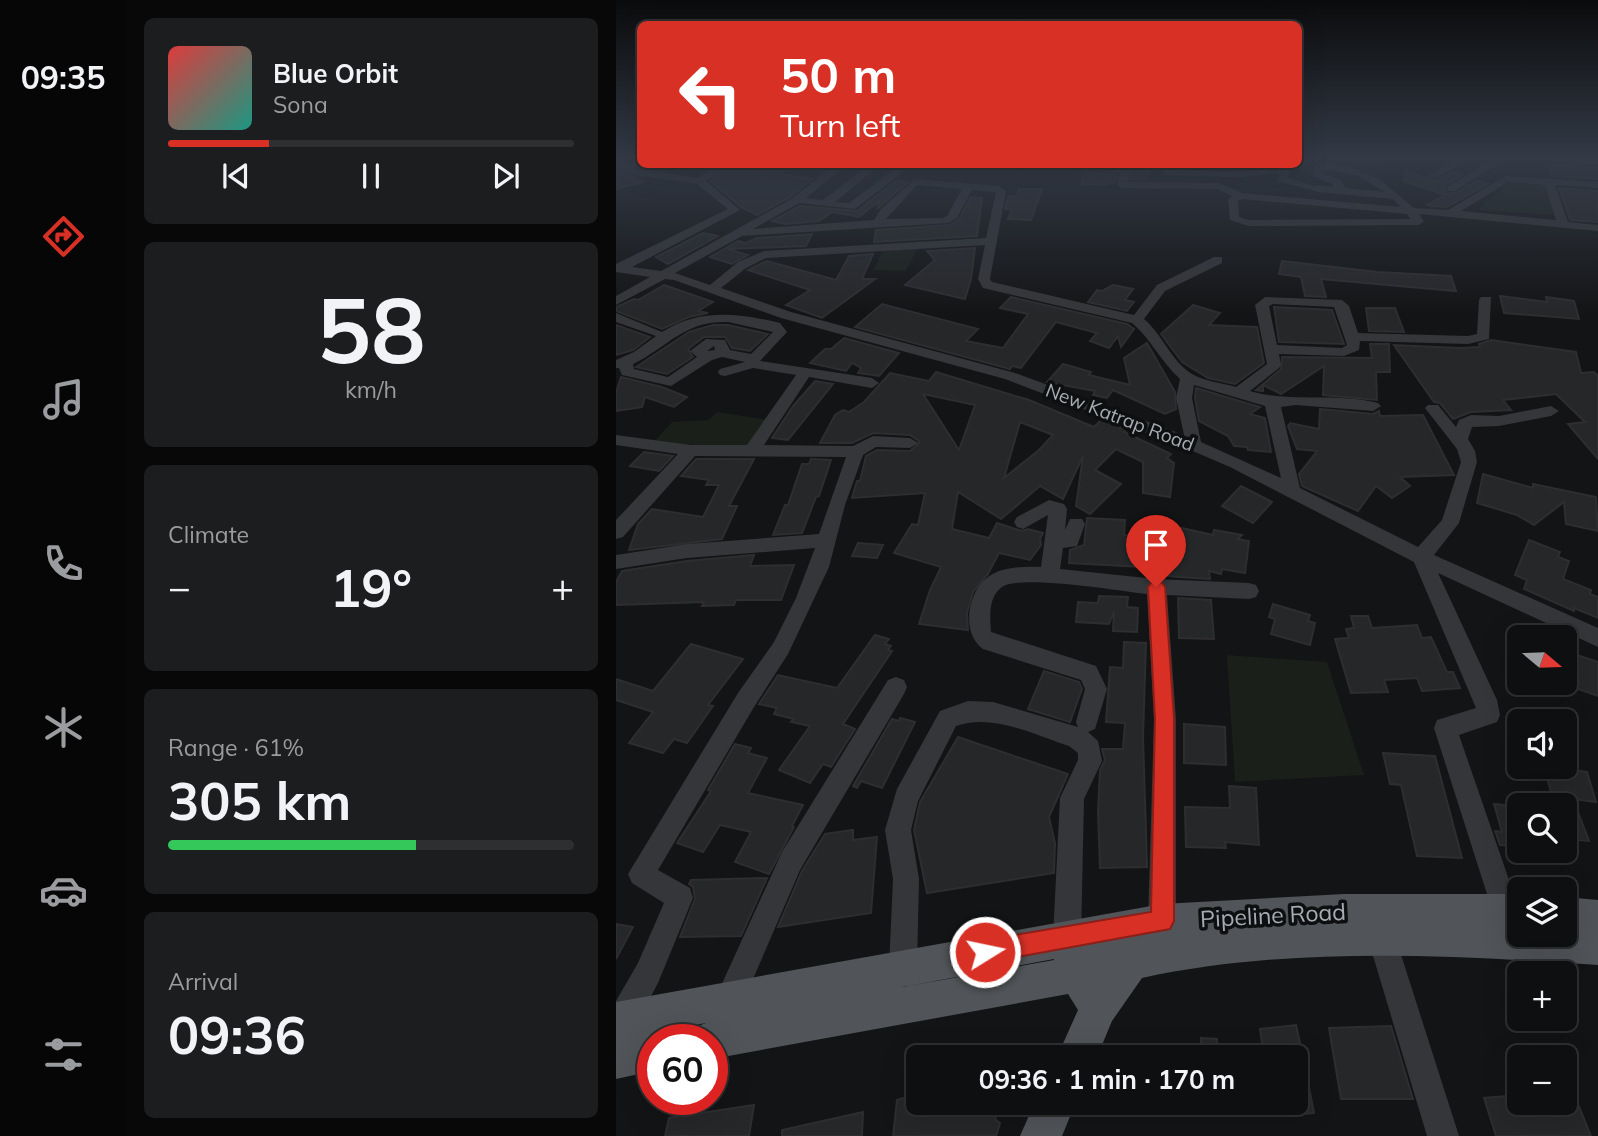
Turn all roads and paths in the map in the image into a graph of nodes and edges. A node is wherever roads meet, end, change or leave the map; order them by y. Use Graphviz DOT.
graph roads {
  1 [pos="734,209"];
  2 [pos="782,209"];
  3 [pos="857,209"];
  4 [pos="890,209"];
  5 [pos="956,209"];
  6 [pos="997,209"];
  7 [pos="1234,209"];
  8 [pos="1388,209"];
  9 [pos="1410,209"];
  10 [pos="1457,209"];
  11 [pos="1558,209"];
  12 [pos="1413,212"];
  13 [pos="1450,213"];
  14 [pos="882,217"];
  15 [pos="1563,224"];
  16 [pos="1598,228"];
  17 [pos="740,234"];
  18 [pos="990,240"];
  19 [pos="1218,260"];
  20 [pos="618,269"];
  21 [pos="666,274"];
  22 [pos="713,289"];
  23 [pos="1486,300"];
  24 [pos="616,301"];
  25 [pos="616,317"];
  26 [pos="1137,320"];
  27 [pos="655,332"];
  28 [pos="1353,337"];
  29 [pos="1271,349"];
  30 [pos="621,368"];
  31 [pos="725,372"];
  32 [pos="804,374"];
  33 [pos="1188,378"];
  34 [pos="872,383"];
  35 [pos="1238,393"];
  36 [pos="1272,403"];
  37 [pos="1373,406"];
  38 [pos="1433,408"];
  39 [pos="1551,411"];
  40 [pos="1460,439"];
  41 [pos="616,440"];
  42 [pos="910,443"];
  43 [pos="1194,445"];
  44 [pos="691,450"];
  45 [pos="751,452"];
  46 [pos="856,452"];
  47 [pos="1292,490"];
  48 [pos="624,511"];
  49 [pos="1023,522"];
  50 [pos="1076,524"];
  51 [pos="616,531"];
  52 [pos="826,540"];
  53 [pos="1055,540"];
  54 [pos="1421,557"];
  55 [pos="616,562"];
  56 [pos="1049,576"];
  57 [pos="1156,587"];
  58 [pos="1249,592"];
  59 [pos="1598,638"];
  60 [pos="896,687"];
  61 [pos="1087,722"];
  62 [pos="1507,896"];
  63 [pos="1507,910"];
  64 [pos="1577,915"];
  65 [pos="1598,917"];
  66 [pos="1162,921"];
  67 [pos="1067,937"];
  68 [pos="1382,939"];
  69 [pos="1598,947"];
  70 [pos="1129,964"];
  71 [pos="903,967"];
  72 [pos="1076,974"];
  73 [pos="730,999"];
  74 [pos="1099,1008"];
  75 [pos="619,1020"];
  76 [pos="728,1038"];
  77 [pos="1082,1045"];
  78 [pos="637,1055"];
  79 [pos="616,1059"];
  80 [pos="1050,1115"];
  81 [pos="1041,1136"];
  82 [pos="1443,1136"];
  1 -- 20 [label="street"];
  2 -- 17 [label="street"];
  3 -- 14 [label="street"];
  4 -- 14 [label="street"];
  5 -- 14 [label="street"];
  6 -- 18 [label="street"];
  7 -- 12 [label="street"];
  8 -- 12 [label="street"];
  9 -- 12 [label="street"];
  10 -- 13 [label="street"];
  11 -- 15 [label="street"];
  12 -- 13 [label="street"];
  13 -- 15 [label="street"];
  14 -- 17 [label="street"];
  15 -- 16 [label="street"];
  17 -- 21 [label="street"];
  18 -- 22 [label="street"];
  18 -- 26 [label="street"];
  19 -- 26 [label="street"];
  20 -- 21 [label="street, New Katrap Road"];
  21 -- 22 [label="street, New Katrap Road"];
  21 -- 24 [label="street"];
  22 -- 43 [label="street, New Katrap Road"];
  23 -- 28 [label="street"];
  25 -- 27 [label="street"];
  26 -- 33 [label="street"];
  28 -- 29 [label="street"];
  28 -- 29 [label="street"];
  29 -- 35 [label="street"];
  30 -- 30 [label="street"];
  31 -- 32 [label="street"];
  32 -- 34 [label="street"];
  32 -- 45 [label="street"];
  33 -- 35 [label="street"];
  33 -- 43 [label="street"];
  35 -- 36 [label="street"];
  36 -- 37 [label="street"];
  36 -- 47 [label="street"];
  38 -- 40 [label="street"];
  39 -- 40 [label="street"];
  40 -- 54 [label="street"];
  41 -- 44 [label="street"];
  42 -- 46 [label="street"];
  43 -- 47 [label="street, New Katrap Road"];
  44 -- 45 [label="street"];
  44 -- 48 [label="street"];
  45 -- 46 [label="street"];
  46 -- 52 [label="street"];
  47 -- 54 [label="street, New Katrap Road"];
  48 -- 51 [label="street"];
  49 -- 53 [label="street"];
  50 -- 53 [label="street"];
  52 -- 55 [label="street"];
  52 -- 75 [label="street"];
  53 -- 56 [label="street"];
  54 -- 59 [label="street, New Katrap Road"];
  54 -- 62 [label="street"];
  56 -- 57 [label="street"];
  56 -- 61 [label="street"];
  57 -- 58 [label="street"];
  57 -- 66 [label="street"];
  60 -- 73 [label="street"];
  63 -- 66 [label="main road, Pipeline Road"];
  64 -- 65 [label="main road"];
  66 -- 67 [label="main road, Pipeline Road"];
  66 -- 70 [label="main road"];
  67 -- 71 [label="main road, Pipeline Road"];
  67 -- 71 [label="street"];
  67 -- 72 [label="main road"];
  68 -- 69 [label="main road, Pipeline Road"];
  68 -- 70 [label="main road, Pipeline Road"];
  68 -- 82 [label="street"];
  70 -- 72 [label="main road, Pipeline Road"];
  70 -- 74 [label="main road"];
  71 -- 73 [label="main road, Pipeline Road"];
  72 -- 74 [label="main road"];
  72 -- 76 [label="main road, Pipeline Road"];
  73 -- 75 [label="main road, Pipeline Road"];
  74 -- 77 [label="main road"];
  78 -- 79 [label="main road"];
  80 -- 81 [label="main road"];
}
